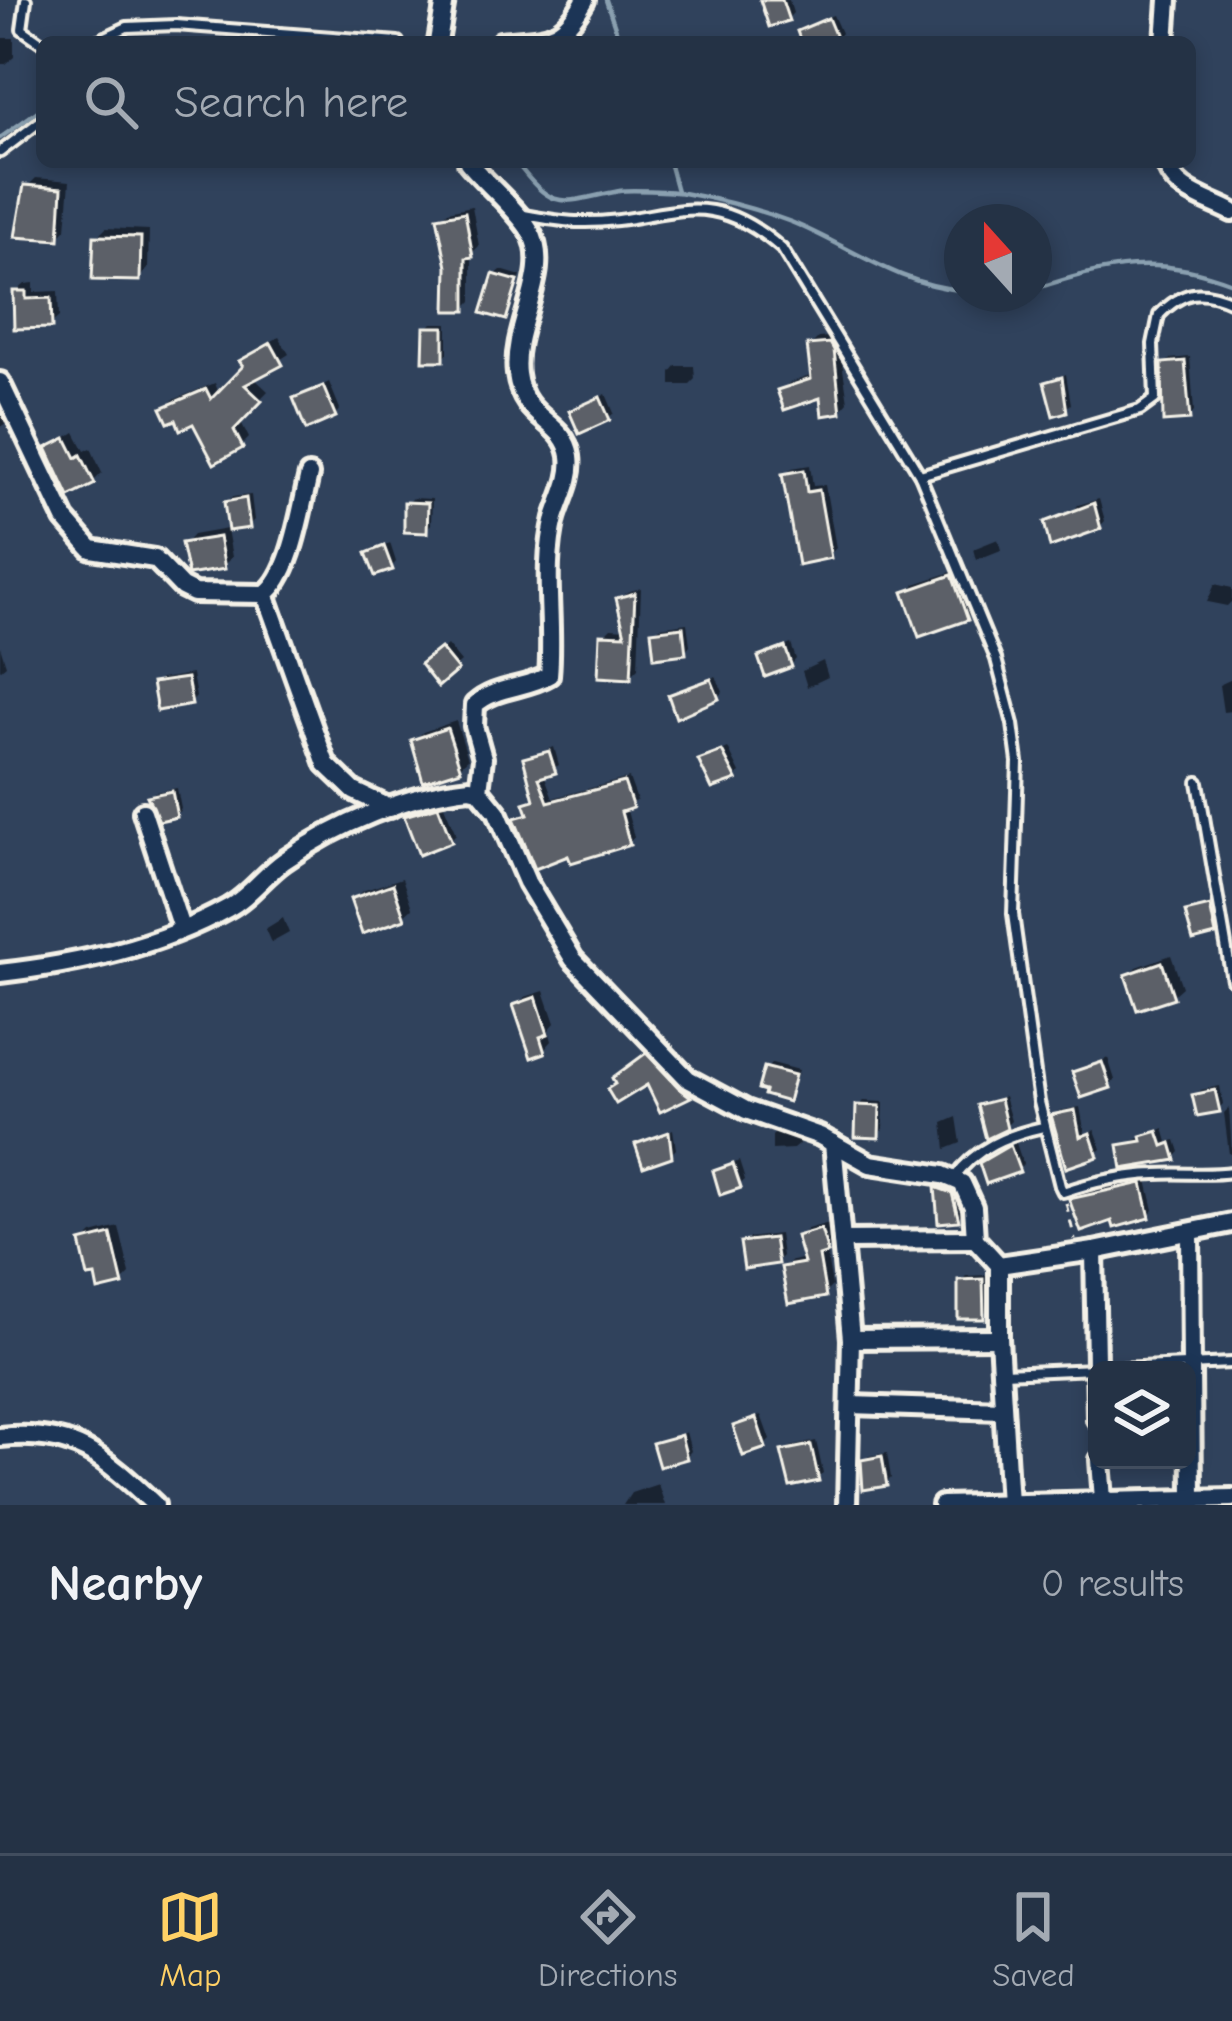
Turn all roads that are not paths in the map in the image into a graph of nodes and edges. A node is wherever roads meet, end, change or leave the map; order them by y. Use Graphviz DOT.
graph roads {
  1 [pos="26,0"];
  2 [pos="446,0"];
  3 [pos="585,0"];
  4 [pos="1168,0"];
  5 [pos="108,36"];
  6 [pos="320,36"];
  7 [pos="439,36"];
  8 [pos="549,36"];
  9 [pos="1165,36"];
  10 [pos="36,40"];
  11 [pos="36,125"];
  12 [pos="0,152"];
  13 [pos="473,168"];
  14 [pos="1167,168"];
  15 [pos="1232,212"];
  16 [pos="517,214"];
  17 [pos="1232,302"];
  18 [pos="0,382"];
  19 [pos="309,475"];
  20 [pos="920,475"];
  21 [pos="266,594"];
  22 [pos="1198,782"];
  23 [pos="478,790"];
  24 [pos="390,808"];
  25 [pos="143,812"];
  26 [pos="182,928"];
  27 [pos="0,973"];
  28 [pos="1232,980"];
  29 [pos="1043,1127"];
  30 [pos="833,1143"];
  31 [pos="1232,1172"];
  32 [pos="953,1178"];
  33 [pos="1232,1222"];
  34 [pos="1190,1232"];
  35 [pos="975,1239"];
  36 [pos="842,1240"];
  37 [pos="1086,1252"];
  38 [pos="999,1265"];
  39 [pos="999,1338"];
  40 [pos="851,1339"];
  41 [pos="1093,1361"];
  42 [pos="1192,1361"];
  43 [pos="1196,1362"];
  44 [pos="1232,1363"];
  45 [pos="1088,1370"];
  46 [pos="1001,1372"];
  47 [pos="851,1405"];
  48 [pos="1002,1411"];
  49 [pos="0,1437"];
  50 [pos="1101,1469"];
  51 [pos="1192,1469"];
  52 [pos="1192,1498"];
  53 [pos="1232,1498"];
  54 [pos="1103,1500"];
  55 [pos="1009,1504"];
  56 [pos="155,1505"];
  57 [pos="847,1505"];
  58 [pos="942,1505"];
  1 -- 10 [label="lane"];
  2 -- 7 [label="street"];
  3 -- 8 [label="street"];
  4 -- 9 [label="street"];
  5 -- 6 [label="lane"];
  11 -- 12 [label="lane"];
  13 -- 16 [label="street"];
  14 -- 15 [label="street"];
  16 -- 20 [label="lane"];
  16 -- 23 [label="street"];
  17 -- 20 [label="lane"];
  18 -- 21 [label="street"];
  19 -- 21 [label="street"];
  20 -- 29 [label="lane"];
  21 -- 24 [label="street"];
  22 -- 28 [label="lane"];
  23 -- 24 [label="street"];
  23 -- 30 [label="street"];
  24 -- 26 [label="street"];
  25 -- 26 [label="street"];
  26 -- 27 [label="street"];
  29 -- 31 [label="lane"];
  29 -- 32 [label="lane"];
  30 -- 32 [label="street"];
  30 -- 36 [label="street"];
  32 -- 35 [label="street"];
  33 -- 34 [label="street"];
  34 -- 37 [label="street"];
  34 -- 42 [label="street"];
  35 -- 36 [label="street"];
  35 -- 38 [label="street"];
  36 -- 40 [label="street"];
  37 -- 38 [label="street"];
  37 -- 41 [label="street"];
  38 -- 39 [label="street"];
  39 -- 40 [label="street"];
  39 -- 46 [label="street"];
  40 -- 47 [label="street"];
  43 -- 44 [label="lane"];
  45 -- 46 [label="lane"];
  46 -- 48 [label="street"];
  47 -- 48 [label="street"];
  47 -- 57 [label="street"];
  48 -- 55 [label="street"];
  49 -- 56 [label="street"];
  50 -- 54 [label="street"];
  51 -- 52 [label="street"];
  52 -- 53 [label="street"];
  52 -- 54 [label="street"];
  54 -- 55 [label="street"];
  55 -- 58 [label="street"];
}
